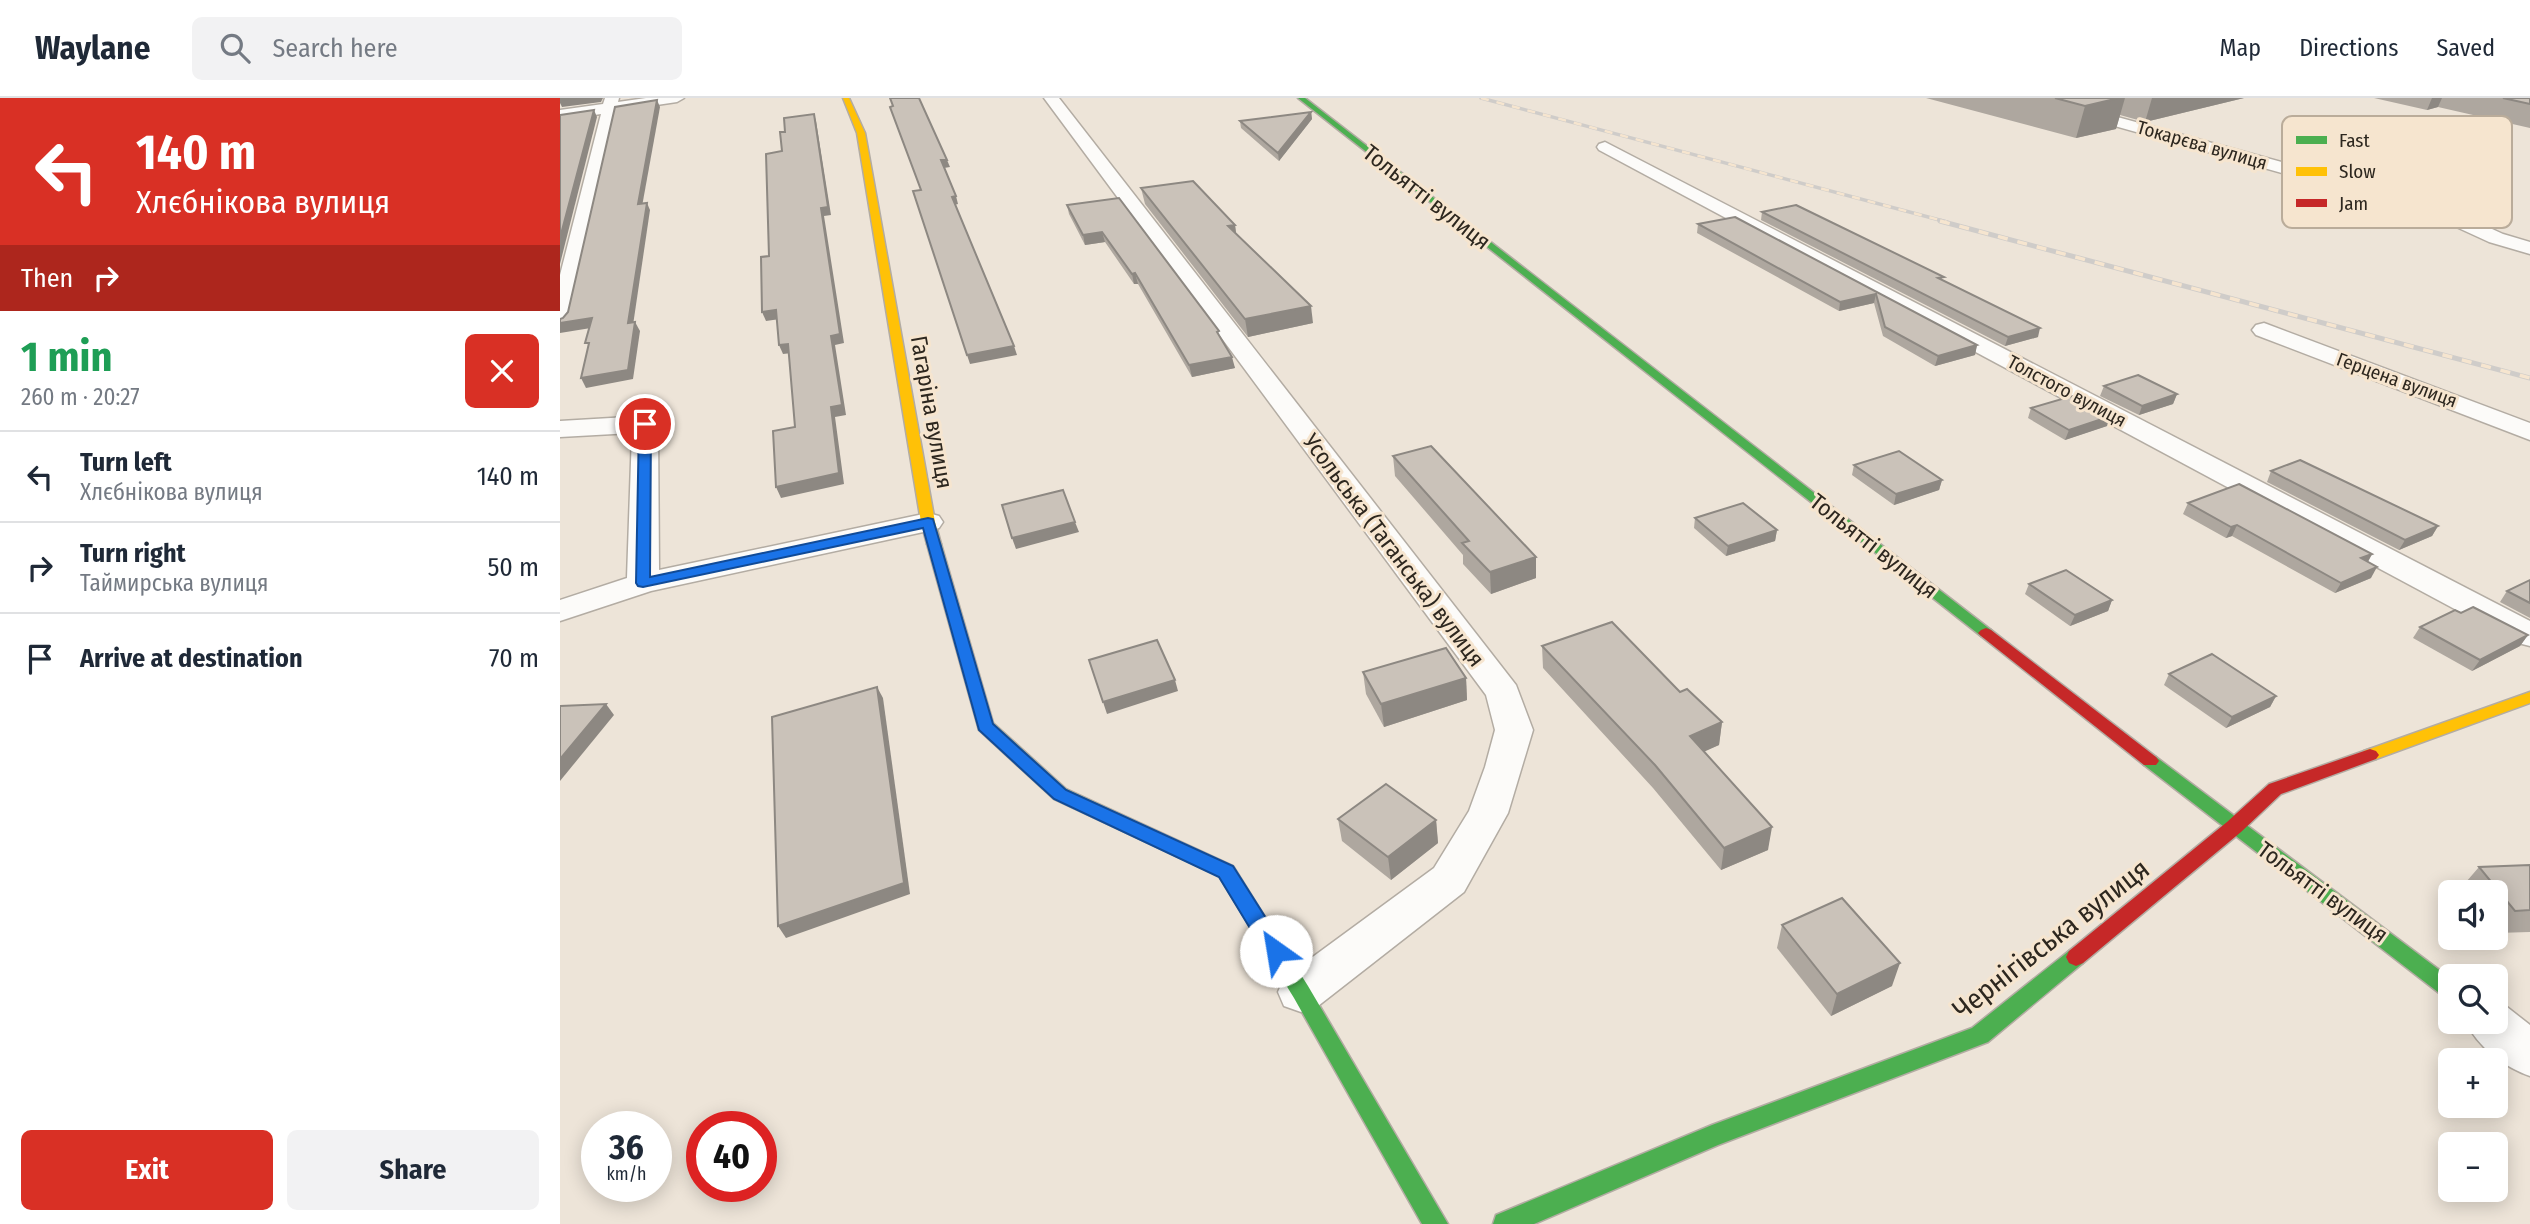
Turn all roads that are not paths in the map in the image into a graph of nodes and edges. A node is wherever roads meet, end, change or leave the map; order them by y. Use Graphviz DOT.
graph roads {
  1 [pos="677,98"];
  2 [pos="846,98"];
  3 [pos="1051,98"];
  4 [pos="1301,98"];
  5 [pos="2031,98"];
  6 [pos="611,103"];
  7 [pos="560,115"];
  8 [pos="1605,146"];
  9 [pos="2282,168"];
  10 [pos="2474,228"];
  11 [pos="2530,247"];
  12 [pos="560,320"];
  13 [pos="2264,330"];
  14 [pos="560,429"];
  15 [pos="2530,432"];
  16 [pos="928,522"];
  17 [pos="643,583"];
  18 [pos="560,611"];
  19 [pos="2530,635"];
  20 [pos="2530,697"];
  21 [pos="2234,827"];
  22 [pos="2438,980"];
  23 [pos="1301,992"];
  24 [pos="2505,1034"];
  25 [pos="2530,1054"];
  26 [pos="1436,1224"];
  27 [pos="1505,1224"];
  1 -- 6 [label="street"];
  2 -- 16 [label="street, Гагаріна вулиця"];
  3 -- 23 [label="street, Усольська (Таганська) вулиця"];
  4 -- 21 [label="street, Тольятті вулиця"];
  5 -- 9 [label="street, Токарєва вулиця"];
  6 -- 7 [label="street"];
  6 -- 12 [label="street"];
  8 -- 19 [label="street, Толстого вулиця"];
  10 -- 11 [label="street, Токарєва вулиця"];
  13 -- 15 [label="street, Герцена вулиця"];
  14 -- 17 [label="street"];
  16 -- 17 [label="street"];
  16 -- 23 [label="street, Гагаріна вулиця"];
  17 -- 18 [label="street"];
  20 -- 21 [label="street, Чернігівська вулиця"];
  21 -- 22 [label="street, Тольятті вулиця"];
  21 -- 27 [label="street, Чернігівська вулиця"];
  23 -- 26 [label="street"];
  24 -- 25 [label="street"];
}
